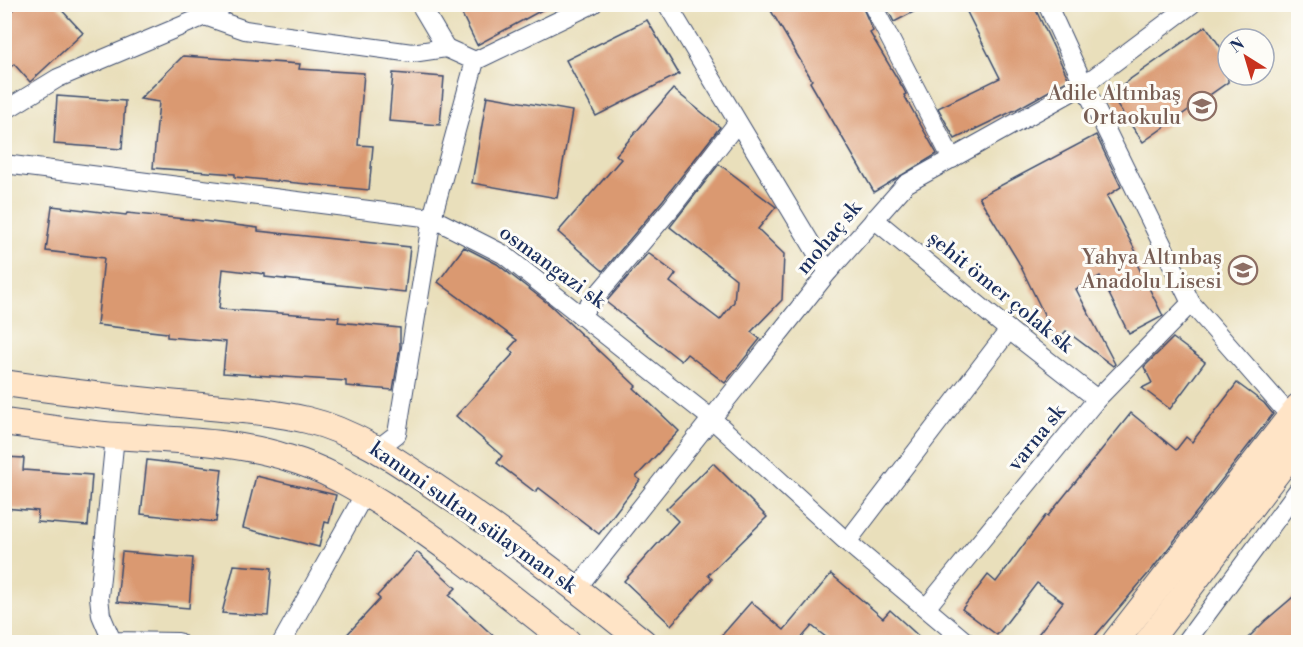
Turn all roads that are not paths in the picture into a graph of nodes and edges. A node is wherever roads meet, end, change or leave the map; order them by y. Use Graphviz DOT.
graph roads {
  1 [pos="226,4"];
  2 [pos="420,4"];
  3 [pos="592,4"];
  4 [pos="667,4"];
  5 [pos="872,4"];
  6 [pos="1047,4"];
  7 [pos="1192,4"];
  8 [pos="205,16"];
  9 [pos="446,48"];
  10 [pos="474,61"];
  11 [pos="1084,85"];
  12 [pos="4,111"];
  13 [pos="737,123"];
  14 [pos="952,159"];
  15 [pos="4,165"];
  16 [pos="432,218"];
  17 [pos="874,219"];
  18 [pos="828,272"];
  19 [pos="1191,303"];
  20 [pos="580,315"];
  21 [pos="1009,330"];
  22 [pos="4,383"];
  23 [pos="1097,399"];
  24 [pos="1295,412"];
  25 [pos="712,418"];
  26 [pos="4,422"];
  27 [pos="115,436"];
  28 [pos="1299,445"];
  29 [pos="376,450"];
  30 [pos="1299,490"];
  31 [pos="365,493"];
  32 [pos="848,542"];
  33 [pos="577,588"];
  34 [pos="926,609"];
  35 [pos="112,642"];
  36 [pos="178,642"];
  37 [pos="282,642"];
  38 [pos="568,642"];
  39 [pos="643,642"];
  40 [pos="966,642"];
  41 [pos="1115,642"];
  42 [pos="1148,642"];
  43 [pos="1186,642"];
  1 -- 8 [label="street"];
  2 -- 9 [label="street"];
  3 -- 10 [label="street"];
  4 -- 13 [label="street"];
  5 -- 14 [label="street"];
  6 -- 11 [label="street"];
  7 -- 11 [label="street, mohaç sk"];
  8 -- 9 [label="street"];
  8 -- 12 [label="street"];
  9 -- 10 [label="street"];
  10 -- 16 [label="street"];
  11 -- 14 [label="street, mohaç sk"];
  11 -- 19 [label="street"];
  13 -- 18 [label="street"];
  13 -- 20 [label="street"];
  14 -- 17 [label="street, mohaç sk"];
  15 -- 16 [label="street, osmangazi sk"];
  16 -- 20 [label="street, osmangazi sk"];
  16 -- 29 [label="street"];
  17 -- 18 [label="street, mohaç sk"];
  17 -- 21 [label="street, şehit ömer çolak sk"];
  18 -- 25 [label="street, mohaç sk"];
  19 -- 23 [label="street, varna sk"];
  19 -- 24 [label="street"];
  20 -- 25 [label="street, osmangazi sk"];
  21 -- 23 [label="street, şehit ömer çolak sk"];
  21 -- 32 [label="street"];
  22 -- 29 [label="main road, kanuni sultan sülayman sk"];
  23 -- 34 [label="street, varna sk"];
  24 -- 41 [label="main road"];
  25 -- 32 [label="street, osmangazi sk"];
  25 -- 33 [label="street, mohaç sk"];
  26 -- 27 [label="main road"];
  27 -- 31 [label="main road"];
  27 -- 35 [label="street"];
  28 -- 42 [label="main road"];
  29 -- 33 [label="main road, kanuni sultan sülayman sk"];
  30 -- 43 [label="street"];
  31 -- 37 [label="street"];
  31 -- 38 [label="main road"];
  32 -- 34 [label="street, osmangazi sk"];
  33 -- 39 [label="main road, kanuni sultan sülayman sk"];
  34 -- 40 [label="street, osmangazi sk"];
  35 -- 36 [label="street"];
}
